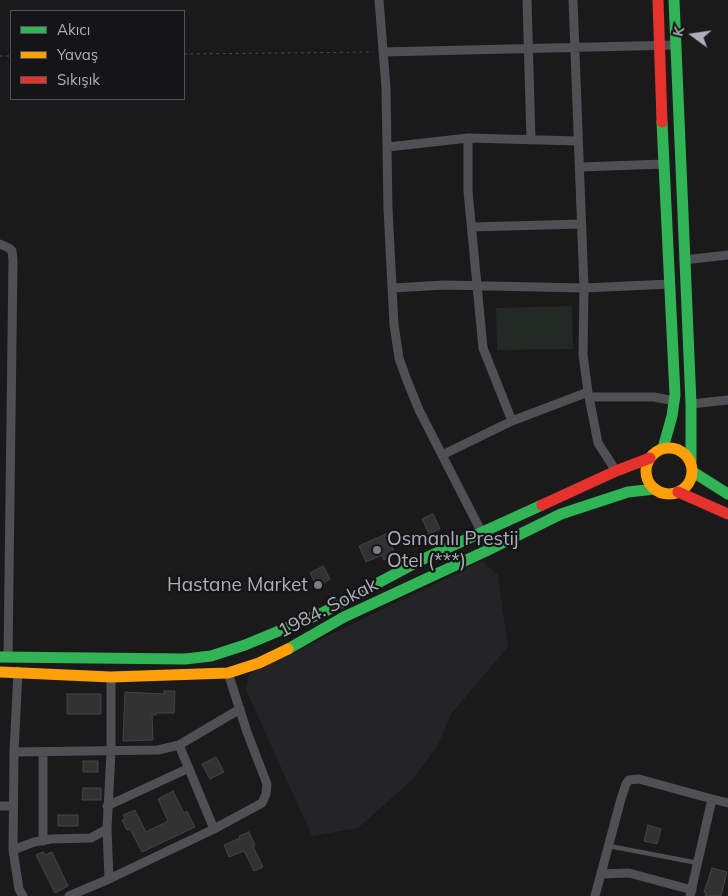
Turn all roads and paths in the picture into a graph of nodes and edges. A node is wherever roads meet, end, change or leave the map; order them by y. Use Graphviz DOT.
graph roads {
  1 [pos="379,0"];
  2 [pos="527,0"];
  3 [pos="573,0"];
  4 [pos="658,0"];
  5 [pos="674,0"];
  6 [pos="660,45"];
  7 [pos="676,45"];
  8 [pos="576,47"];
  9 [pos="528,48"];
  10 [pos="383,52"];
  11 [pos="185,54"];
  12 [pos="468,138"];
  13 [pos="531,140"];
  14 [pos="578,141"];
  15 [pos="388,147"];
  16 [pos="664,164"];
  17 [pos="580,167"];
  18 [pos="580,224"];
  19 [pos="472,227"];
  20 [pos="0,244"];
  21 [pos="728,256"];
  22 [pos="684,260"];
  23 [pos="670,284"];
  24 [pos="477,286"];
  25 [pos="393,288"];
  26 [pos="584,288"];
  27 [pos="588,394"];
  28 [pos="728,400"];
  29 [pos="675,401"];
  30 [pos="691,404"];
  31 [pos="512,421"];
  32 [pos="663,448"];
  33 [pos="0,454"];
  34 [pos="10,454"];
  35 [pos="442,455"];
  36 [pos="650,458"];
  37 [pos="692,467"];
  38 [pos="616,471"];
  39 [pos="655,489"];
  40 [pos="678,492"];
  41 [pos="728,494"];
  42 [pos="728,514"];
  43 [pos="482,533"];
  44 [pos="4,574"];
  45 [pos="4,657"];
  46 [pos="198,658"];
  47 [pos="0,672"];
  48 [pos="18,672"];
  49 [pos="228,673"];
  50 [pos="199,674"];
  51 [pos="110,677"];
  52 [pos="240,709"];
  53 [pos="179,745"];
  54 [pos="14,752"];
  55 [pos="43,752"];
  56 [pos="111,752"];
  57 [pos="189,768"];
  58 [pos="712,799"];
  59 [pos="728,803"];
  60 [pos="0,806"];
  61 [pos="12,806"];
  62 [pos="107,806"];
  63 [pos="107,829"];
  64 [pos="214,829"];
  65 [pos="43,841"];
  66 [pos="609,846"];
  67 [pos="13,850"];
  68 [pos="698,863"];
  69 [pos="601,874"];
  70 [pos="109,879"];
  71 [pos="691,893"];
  72 [pos="23,896"];
  73 [pos="69,896"];
  74 [pos="595,896"];
  1 -- 10 [label="street"];
  2 -- 9 [label="street"];
  3 -- 8 [label="street"];
  4 -- 6 [label="main road"];
  5 -- 7 [label="main road"];
  6 -- 7 [label="street"];
  6 -- 8 [label="street"];
  6 -- 16 [label="main road"];
  7 -- 22 [label="main road"];
  8 -- 9 [label="street"];
  8 -- 14 [label="street"];
  9 -- 10 [label="street"];
  9 -- 13 [label="street"];
  10 -- 11 [label="path"];
  10 -- 15 [label="street"];
  12 -- 13 [label="street"];
  12 -- 15 [label="street"];
  12 -- 19 [label="street"];
  13 -- 14 [label="street"];
  14 -- 17 [label="street"];
  15 -- 25 [label="street"];
  16 -- 17 [label="street"];
  16 -- 23 [label="main road"];
  17 -- 18 [label="street"];
  18 -- 19 [label="street"];
  18 -- 26 [label="street"];
  19 -- 24 [label="street"];
  20 -- 34 [label="street"];
  21 -- 22 [label="street"];
  22 -- 30 [label="main road"];
  23 -- 26 [label="street"];
  23 -- 29 [label="main road"];
  24 -- 25 [label="street"];
  24 -- 26 [label="street"];
  24 -- 31 [label="street"];
  25 -- 35 [label="street"];
  26 -- 27 [label="street"];
  27 -- 29 [label="street"];
  27 -- 31 [label="street"];
  27 -- 38 [label="street"];
  28 -- 30 [label="street"];
  29 -- 32 [label="main road"];
  30 -- 37 [label="main road"];
  31 -- 35 [label="street"];
  32 -- 36 [label="main road"];
  32 -- 37 [label="main road"];
  33 -- 34 [label="street"];
  34 -- 44 [label="street"];
  35 -- 43 [label="street"];
  36 -- 38 [label="main road"];
  36 -- 39 [label="main road"];
  37 -- 40 [label="main road"];
  37 -- 41 [label="main road"];
  38 -- 43 [label="main road"];
  39 -- 40 [label="main road"];
  39 -- 49 [label="main road, 1984. Sokak"];
  40 -- 42 [label="main road"];
  43 -- 46 [label="main road"];
  44 -- 45 [label="street"];
  45 -- 46 [label="main road"];
  46 -- 50 [label="main road"];
  47 -- 48 [label="main road, 1984. Sokak"];
  48 -- 51 [label="main road, 1984. Sokak"];
  48 -- 54 [label="street"];
  49 -- 50 [label="main road, 1984. Sokak"];
  49 -- 52 [label="street"];
  50 -- 51 [label="main road, 1984. Sokak"];
  51 -- 56 [label="street"];
  52 -- 53 [label="street"];
  52 -- 64 [label="street"];
  53 -- 56 [label="street"];
  53 -- 57 [label="street"];
  54 -- 55 [label="street"];
  54 -- 61 [label="street"];
  55 -- 56 [label="street"];
  55 -- 65 [label="street"];
  56 -- 62 [label="street"];
  57 -- 62 [label="street"];
  57 -- 64 [label="street"];
  58 -- 59 [label="street"];
  58 -- 66 [label="street"];
  58 -- 68 [label="street"];
  60 -- 61 [label="street"];
  61 -- 67 [label="street"];
  62 -- 63 [label="street"];
  63 -- 65 [label="street"];
  63 -- 70 [label="street"];
  64 -- 70 [label="street"];
  65 -- 67 [label="street"];
  66 -- 68 [label="lane"];
  66 -- 69 [label="street"];
  67 -- 72 [label="street"];
  68 -- 71 [label="street"];
  69 -- 71 [label="street"];
  69 -- 74 [label="street"];
  70 -- 73 [label="street"];
}
